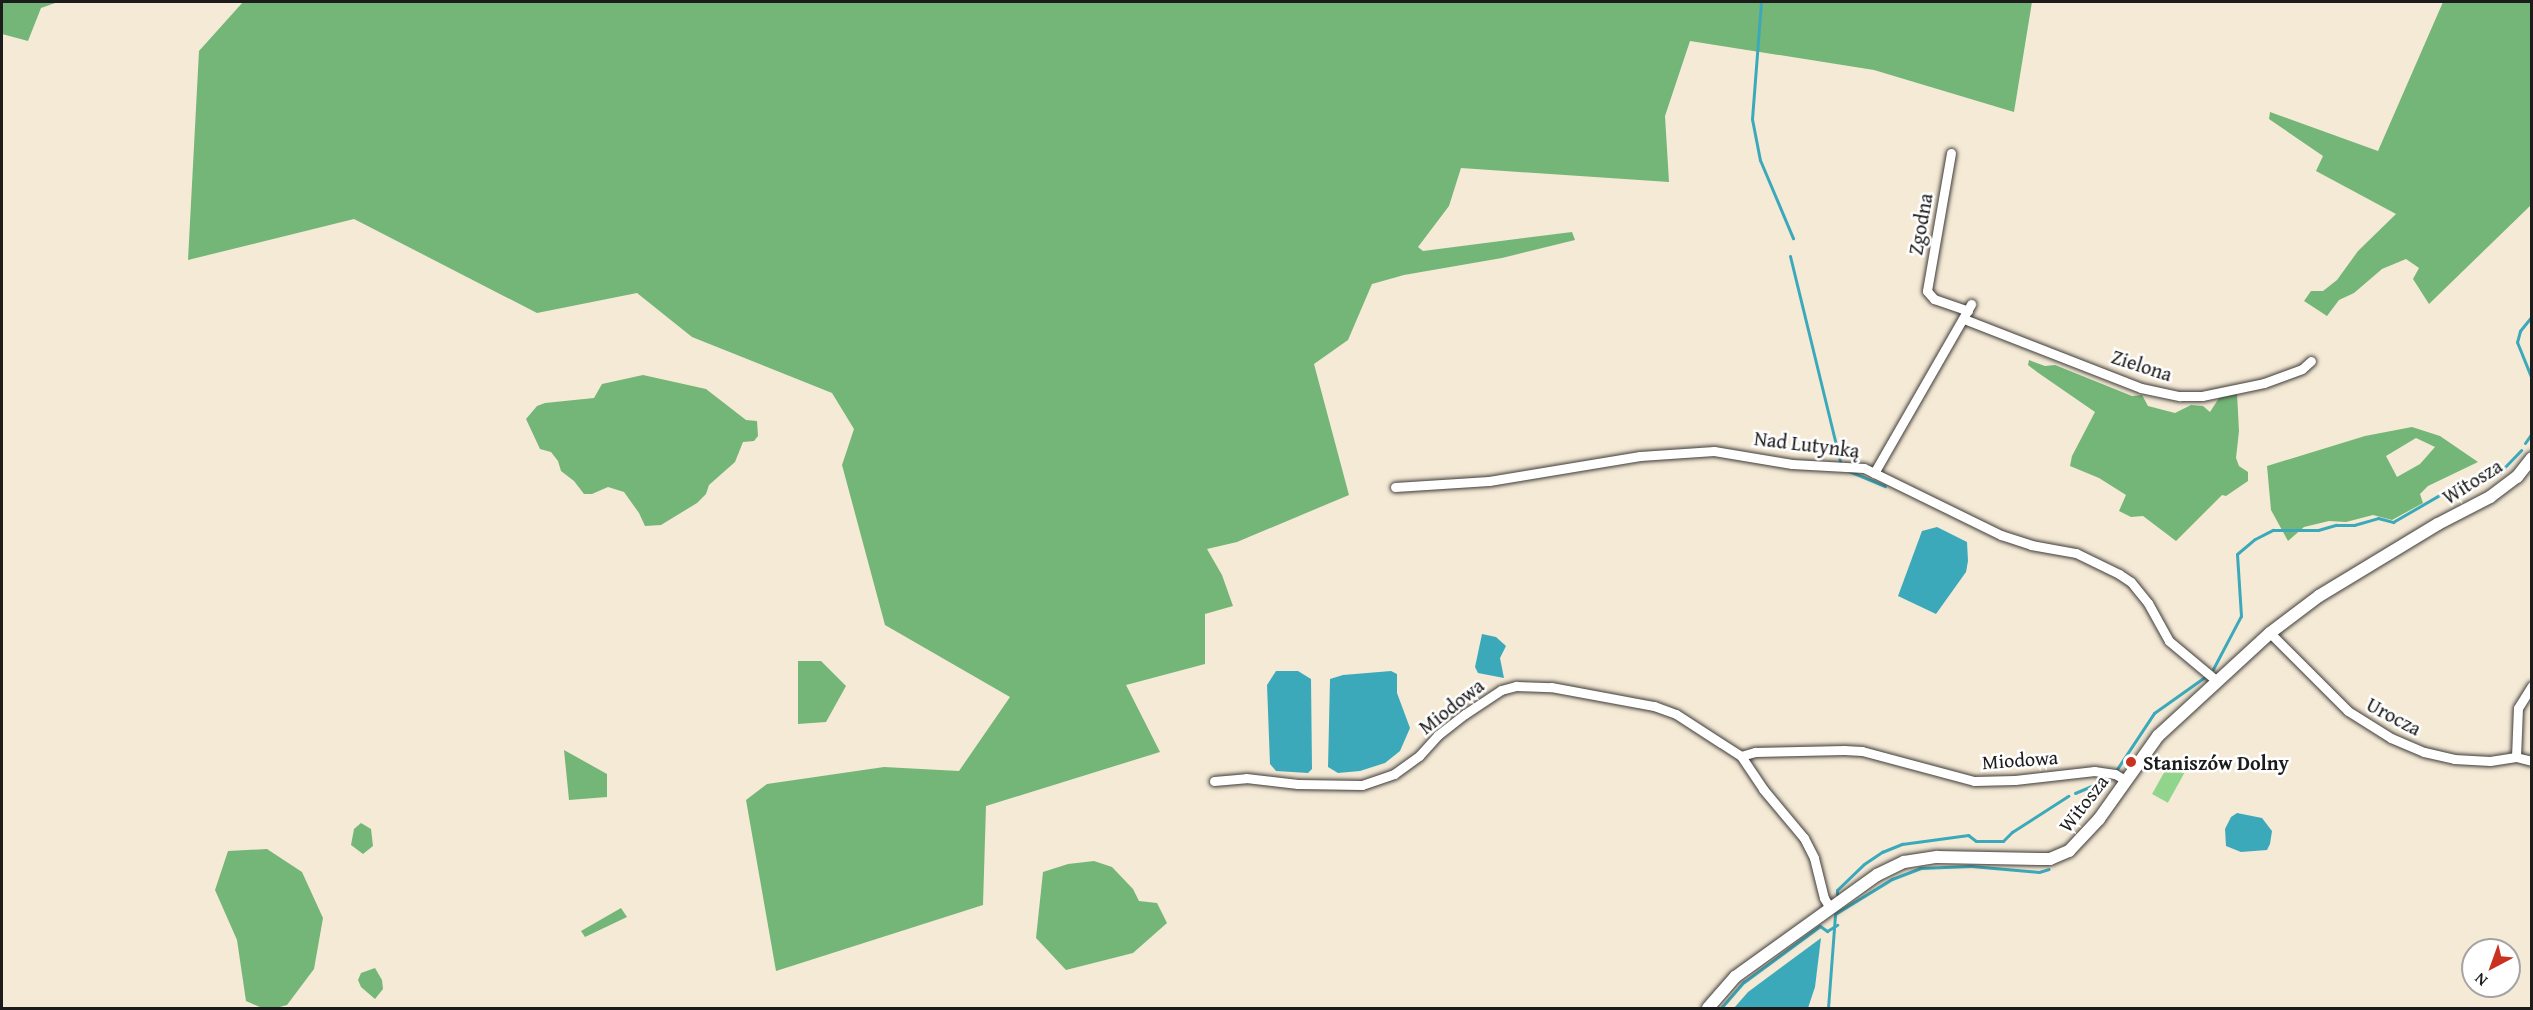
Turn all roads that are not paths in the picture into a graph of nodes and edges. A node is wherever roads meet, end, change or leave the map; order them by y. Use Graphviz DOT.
graph roads {
  1 [pos="1951,153"];
  2 [pos="1934,299"];
  3 [pos="1967,311"];
  4 [pos="2311,361"];
  5 [pos="2532,458"];
  6 [pos="1874,473"];
  7 [pos="1395,487"];
  8 [pos="2270,633"];
  9 [pos="2217,681"];
  10 [pos="2532,686"];
  11 [pos="1741,756"];
  12 [pos="2516,757"];
  13 [pos="2532,761"];
  14 [pos="2125,780"];
  15 [pos="1214,781"];
  16 [pos="1830,908"];
  17 [pos="1708,1008"];
  1 -- 2 [label="street, Zgodna"];
  2 -- 3 [label="street, Zielona"];
  3 -- 4 [label="street, Zielona"];
  3 -- 6 [label="street"];
  5 -- 8 [label="street, Witosza"];
  6 -- 7 [label="street, Nad Lutynką"];
  6 -- 9 [label="street, Nad Lutynką"];
  8 -- 9 [label="street, Witosza"];
  8 -- 12 [label="street, Urocza"];
  9 -- 14 [label="street, Witosza"];
  10 -- 12 [label="street"];
  11 -- 14 [label="street, Miodowa"];
  11 -- 15 [label="street, Miodowa"];
  11 -- 16 [label="street, Miodowa"];
  12 -- 13 [label="street, Urocza"];
  14 -- 16 [label="street, Witosza"];
  16 -- 17 [label="street, Witosza"];
}
